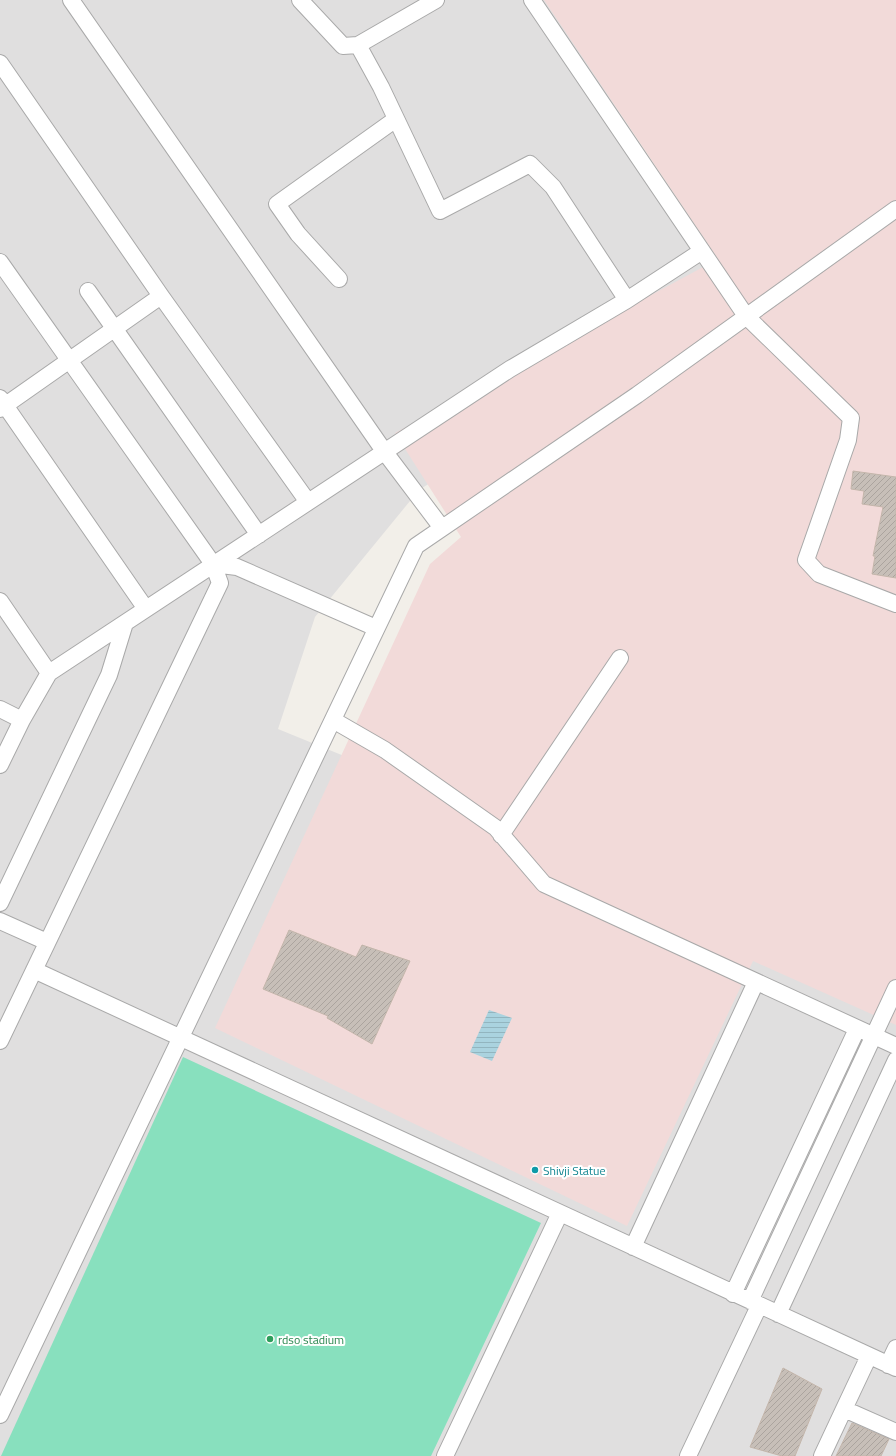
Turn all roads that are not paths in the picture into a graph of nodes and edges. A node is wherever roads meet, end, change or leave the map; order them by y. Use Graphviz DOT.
graph roads {
  1 [pos="71,0"];
  2 [pos="300,0"];
  3 [pos="436,0"];
  4 [pos="532,0"];
  5 [pos="358,45"];
  6 [pos="0,63"];
  7 [pos="396,119"];
  8 [pos="896,209"];
  9 [pos="702,251"];
  10 [pos="0,262"];
  11 [pos="339,279"];
  12 [pos="88,290"];
  13 [pos="161,296"];
  14 [pos="627,300"];
  15 [pos="746,316"];
  16 [pos="114,329"];
  17 [pos="70,360"];
  18 [pos="2,404"];
  19 [pos="384,451"];
  20 [pos="308,502"];
  21 [pos="442,528"];
  22 [pos="259,535"];
  23 [pos="213,564"];
  24 [pos="0,601"];
  25 [pos="896,604"];
  26 [pos="146,609"];
  27 [pos="125,623"];
  28 [pos="376,628"];
  29 [pos="620,658"];
  30 [pos="49,673"];
  31 [pos="0,709"];
  32 [pos="22,720"];
  33 [pos="333,720"];
  34 [pos="0,765"];
  35 [pos="502,834"];
  36 [pos="0,903"];
  37 [pos="0,921"];
  38 [pos="47,942"];
  39 [pos="34,970"];
  40 [pos="756,982"];
  41 [pos="896,988"];
  42 [pos="857,1029"];
  43 [pos="874,1036"];
  44 [pos="181,1038"];
  45 [pos="0,1041"];
  46 [pos="896,1046"];
  47 [pos="896,1060"];
  48 [pos="560,1213"];
  49 [pos="633,1247"];
  50 [pos="733,1294"];
  51 [pos="754,1303"];
  52 [pos="778,1314"];
  53 [pos="896,1348"];
  54 [pos="869,1356"];
  55 [pos="892,1367"];
  56 [pos="844,1409"];
  57 [pos="0,1416"];
  58 [pos="896,1432"];
  59 [pos="445,1456"];
  60 [pos="688,1456"];
  61 [pos="822,1456"];
  1 -- 19 [label="street"];
  2 -- 5 [label="street"];
  3 -- 5 [label="street"];
  4 -- 9 [label="street"];
  5 -- 7 [label="street"];
  6 -- 13 [label="street"];
  7 -- 11 [label="street"];
  7 -- 14 [label="street"];
  8 -- 15 [label="street"];
  9 -- 14 [label="street"];
  9 -- 15 [label="street"];
  10 -- 17 [label="street"];
  12 -- 16 [label="street"];
  13 -- 16 [label="street"];
  13 -- 20 [label="street"];
  14 -- 19 [label="street"];
  15 -- 21 [label="street"];
  15 -- 25 [label="street"];
  16 -- 17 [label="street"];
  16 -- 22 [label="street"];
  17 -- 18 [label="street"];
  17 -- 23 [label="street"];
  18 -- 26 [label="street"];
  19 -- 20 [label="street"];
  19 -- 21 [label="street"];
  20 -- 22 [label="street"];
  21 -- 28 [label="street"];
  22 -- 23 [label="street"];
  23 -- 26 [label="street"];
  23 -- 28 [label="street"];
  23 -- 38 [label="street"];
  24 -- 30 [label="street"];
  26 -- 27 [label="street"];
  27 -- 30 [label="street"];
  27 -- 36 [label="street"];
  28 -- 33 [label="street"];
  29 -- 35 [label="street"];
  30 -- 32 [label="street"];
  31 -- 32 [label="street"];
  32 -- 34 [label="street"];
  33 -- 35 [label="street"];
  33 -- 44 [label="street"];
  35 -- 40 [label="street"];
  37 -- 38 [label="street"];
  38 -- 39 [label="street"];
  39 -- 44 [label="street"];
  39 -- 45 [label="street"];
  40 -- 42 [label="street"];
  40 -- 49 [label="street"];
  41 -- 43 [label="street"];
  42 -- 43 [label="street"];
  42 -- 50 [label="street"];
  43 -- 46 [label="street"];
  43 -- 51 [label="street"];
  44 -- 48 [label="street"];
  44 -- 57 [label="street"];
  47 -- 52 [label="street"];
  48 -- 49 [label="street"];
  48 -- 59 [label="street"];
  49 -- 50 [label="street"];
  50 -- 51 [label="street"];
  51 -- 52 [label="street"];
  51 -- 60 [label="street"];
  52 -- 54 [label="street"];
  53 -- 55 [label="street"];
  54 -- 55 [label="street"];
  54 -- 56 [label="street"];
  56 -- 58 [label="street"];
  56 -- 61 [label="street"];
}
